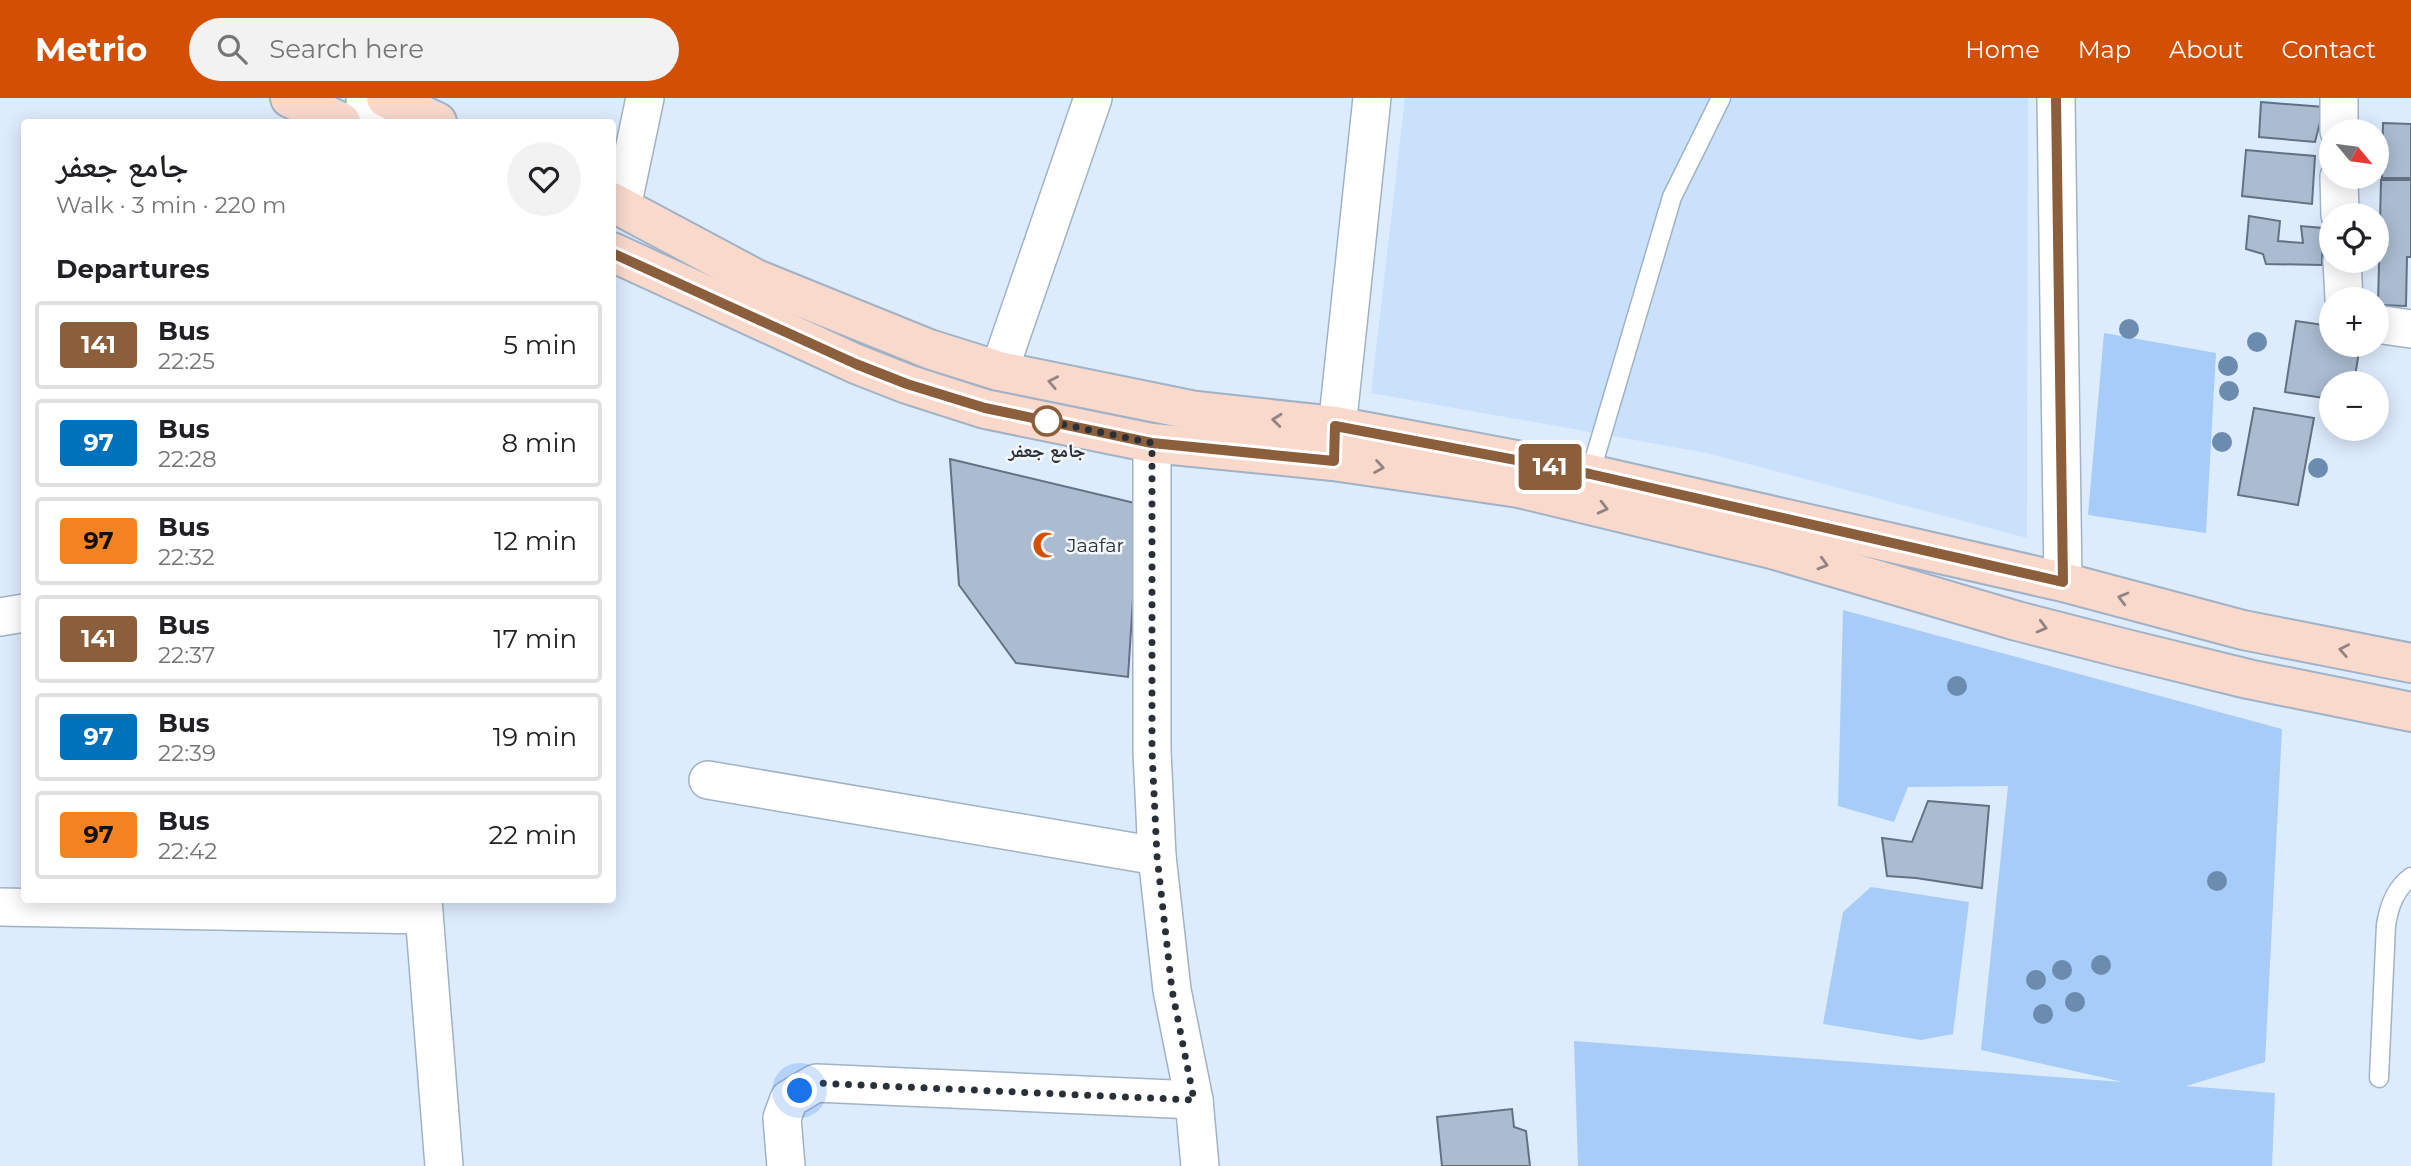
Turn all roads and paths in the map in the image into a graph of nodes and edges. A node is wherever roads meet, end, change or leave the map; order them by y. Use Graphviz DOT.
graph roads {
  1 [pos="365,98"];
  2 [pos="386,98"];
  3 [pos="645,98"];
  4 [pos="1372,98"];
  5 [pos="1721,98"];
  6 [pos="2056,98"];
  7 [pos="2339,98"];
  8 [pos="1082,101"];
  9 [pos="366,119"];
  10 [pos="431,119"];
  11 [pos="2339,119"];
  12 [pos="617,204"];
  13 [pos="616,255"];
  14 [pos="2389,326"];
  15 [pos="2411,329"];
  16 [pos="999,371"];
  17 [pos="1152,443"];
  18 [pos="1334,443"];
  19 [pos="1590,474"];
  20 [pos="2063,582"];
  21 [pos="21,613"];
  22 [pos="0,617"];
  23 [pos="2411,663"];
  24 [pos="2411,712"];
  25 [pos="708,780"];
  26 [pos="1157,856"];
  27 [pos="2411,877"];
  28 [pos="0,907"];
  29 [pos="424,907"];
  30 [pos="2379,1078"];
  31 [pos="1194,1100"];
  32 [pos="444,1166"];
  33 [pos="786,1166"];
  34 [pos="1200,1166"];
  1 -- 9 [label="street"];
  2 -- 10 [label="street"];
  3 -- 12 [label="street"];
  4 -- 18 [label="street"];
  5 -- 19 [label="lane"];
  6 -- 20 [label="street"];
  7 -- 11 [label="street"];
  8 -- 16 [label="street"];
  12 -- 16 [label="street"];
  13 -- 17 [label="street"];
  14 -- 15 [label="street"];
  18 -- 16 [label="street, one-way"];
  17 -- 18 [label="street"];
  17 -- 26 [label="street"];
  18 -- 19 [label="street"];
  18 -- 24 [label="street, one-way"];
  19 -- 20 [label="street"];
  23 -- 20 [label="street, one-way"];
  21 -- 22 [label="street"];
  25 -- 26 [label="street"];
  26 -- 31 [label="street"];
  27 -- 30 [label="lane"];
  28 -- 29 [label="street"];
  29 -- 32 [label="street"];
  31 -- 33 [label="street"];
  31 -- 34 [label="street"];
}
